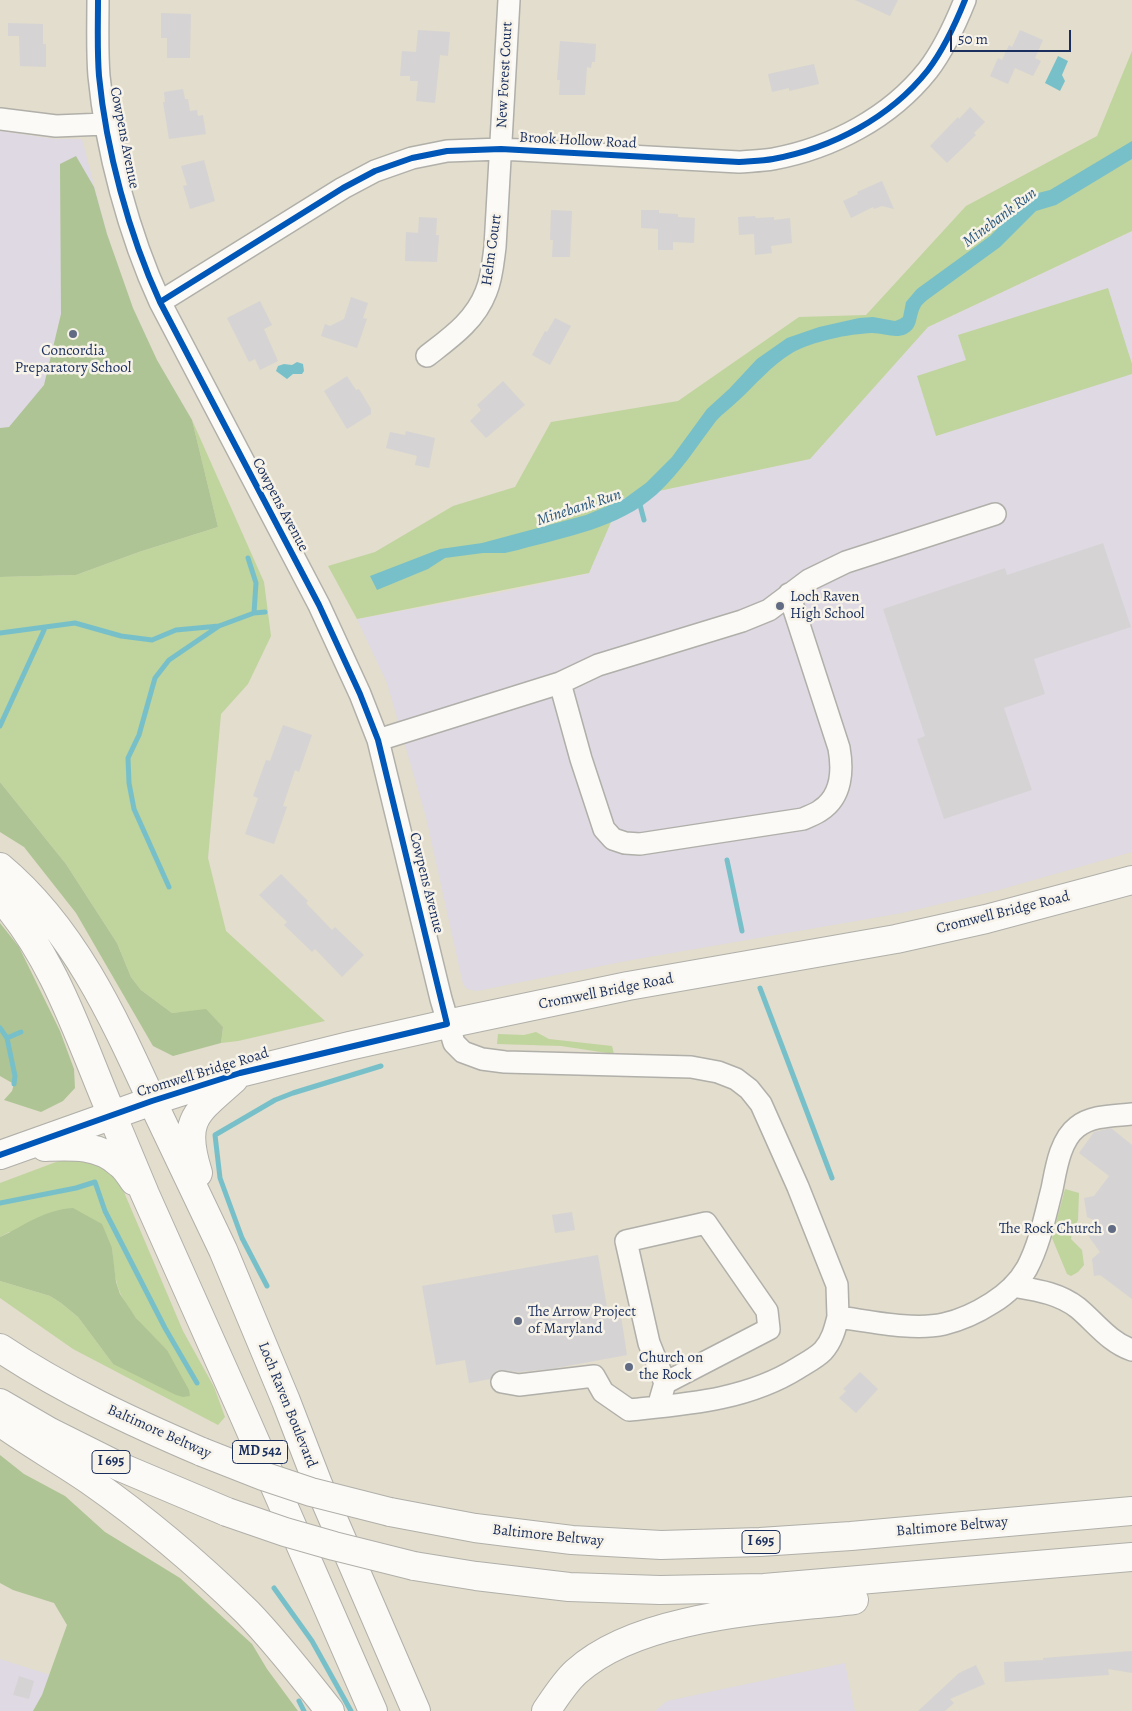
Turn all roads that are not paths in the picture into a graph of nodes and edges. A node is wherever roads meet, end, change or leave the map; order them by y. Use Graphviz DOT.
graph roads {
  1 [pos="98,0"];
  2 [pos="509,0"];
  3 [pos="965,0"];
  4 [pos="0,119"];
  5 [pos="105,124"];
  6 [pos="501,150"];
  7 [pos="160,302"];
  8 [pos="427,356"];
  9 [pos="995,514"];
  10 [pos="789,594"];
  11 [pos="560,683"];
  12 [pos="378,740"];
  13 [pos="0,867"];
  14 [pos="1132,880"];
  15 [pos="0,897"];
  16 [pos="447,1024"];
  17 [pos="240,1073"];
  18 [pos="152,1101"];
  19 [pos="1132,1114"];
  20 [pos="112,1115"];
  21 [pos="11,1151"];
  22 [pos="144,1194"];
  23 [pos="223,1250"];
  24 [pos="1013,1286"];
  25 [pos="838,1317"];
  26 [pos="0,1348"];
  27 [pos="1132,1350"];
  28 [pos="502,1382"];
  29 [pos="665,1383"];
  30 [pos="0,1403"];
  31 [pos="658,1407"];
  32 [pos="0,1422"];
  33 [pos="1132,1511"];
  34 [pos="1132,1558"];
  35 [pos="330,1711"];
  36 [pos="373,1711"];
  37 [pos="416,1711"];
  38 [pos="546,1711"];
  1 -- 5 [label="street, Cowpens Avenue"];
  2 -- 6 [label="street, New Forest Court"];
  3 -- 6 [label="street, Brook Hollow Road"];
  4 -- 5 [label="street"];
  5 -- 7 [label="street, Cowpens Avenue"];
  6 -- 7 [label="street, Brook Hollow Road"];
  6 -- 8 [label="street, Helm Court"];
  7 -- 12 [label="street, Cowpens Avenue"];
  9 -- 10 [label="street"];
  10 -- 11 [label="street"];
  10 -- 11 [label="street"];
  11 -- 12 [label="street"];
  12 -- 16 [label="street, Cowpens Avenue"];
  13 -- 18 [label="main road, Loch Raven Boulevard"];
  14 -- 16 [label="main road, Cromwell Bridge Road"];
  15 -- 20 [label="main road"];
  16 -- 17 [label="main road, Cromwell Bridge Road"];
  16 -- 25 [label="street, Cowpens Avenue"];
  17 -- 18 [label="main road, Cromwell Bridge Road"];
  17 -- 23 [label="main road"];
  18 -- 20 [label="main road, Cromwell Bridge Road"];
  18 -- 23 [label="main road, Loch Raven Boulevard / MD 542"];
  19 -- 24 [label="street"];
  20 -- 21 [label="main road, Cromwell Bridge Road"];
  20 -- 22 [label="main road, MD 542"];
  21 -- 22 [label="main road"];
  22 -- 36 [label="main road, MD 542"];
  23 -- 37 [label="main road, Loch Raven Boulevard / MD 542"];
  24 -- 25 [label="street"];
  24 -- 27 [label="street"];
  25 -- 31 [label="street"];
  26 -- 33 [label="main road, Baltimore Beltway / I 695, bridge"];
  28 -- 31 [label="street"];
  29 -- 29 [label="street"];
  29 -- 31 [label="street"];
  30 -- 34 [label="main road, I 695, bridge"];
  32 -- 35 [label="main road"];
  34 -- 38 [label="main road"];
}
